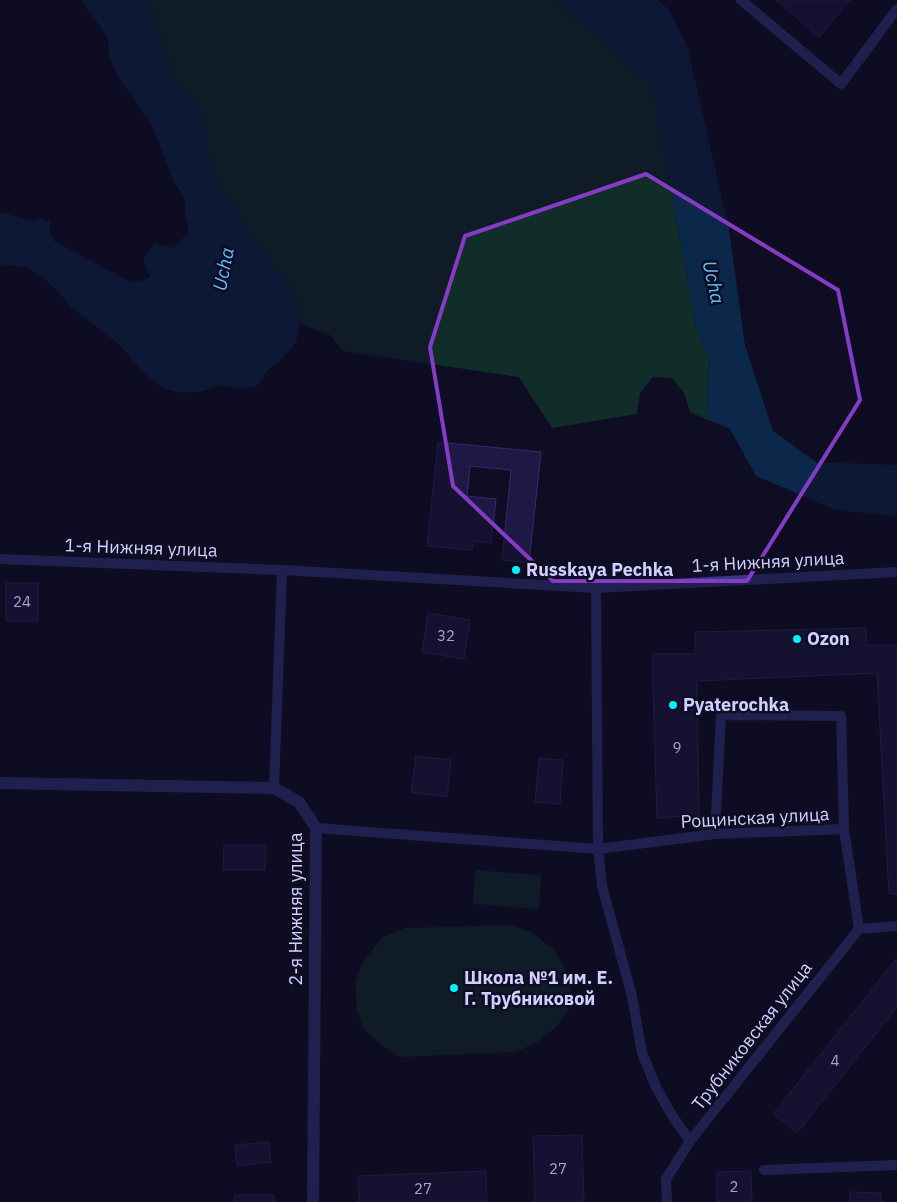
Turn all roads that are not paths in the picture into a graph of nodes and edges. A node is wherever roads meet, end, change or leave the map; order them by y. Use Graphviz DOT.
graph roads {
  1 [pos="741,0"];
  2 [pos="897,10"];
  3 [pos="0,560"];
  4 [pos="282,570"];
  5 [pos="897,572"];
  6 [pos="596,588"];
  7 [pos="0,783"];
  8 [pos="274,788"];
  9 [pos="316,828"];
  10 [pos="844,829"];
  11 [pos="715,834"];
  12 [pos="598,849"];
  13 [pos="897,926"];
  14 [pos="858,929"];
  15 [pos="690,1142"];
  16 [pos="897,1165"];
  17 [pos="764,1170"];
  18 [pos="312,1202"];
  19 [pos="667,1202"];
  1 -- 2 [label="lane"];
  3 -- 4 [label="lane, 1-я Нижняя улица"];
  4 -- 6 [label="lane, 1-я Нижняя улица"];
  4 -- 8 [label="lane"];
  5 -- 6 [label="lane, 1-я Нижняя улица"];
  6 -- 12 [label="lane"];
  7 -- 8 [label="street, 2-я Нижняя улица"];
  8 -- 9 [label="street, 2-я Нижняя улица"];
  9 -- 12 [label="lane, Рощинская улица"];
  9 -- 18 [label="street, 2-я Нижняя улица"];
  10 -- 11 [label="lane, Рощинская улица"];
  10 -- 11 [label="lane"];
  10 -- 14 [label="lane, Рощинская улица"];
  11 -- 12 [label="lane, Рощинская улица"];
  12 -- 15 [label="lane"];
  13 -- 14 [label="lane"];
  14 -- 15 [label="lane, Трубниковская улица"];
  15 -- 19 [label="lane, Трубниковская улица"];
  16 -- 17 [label="lane"];
}
